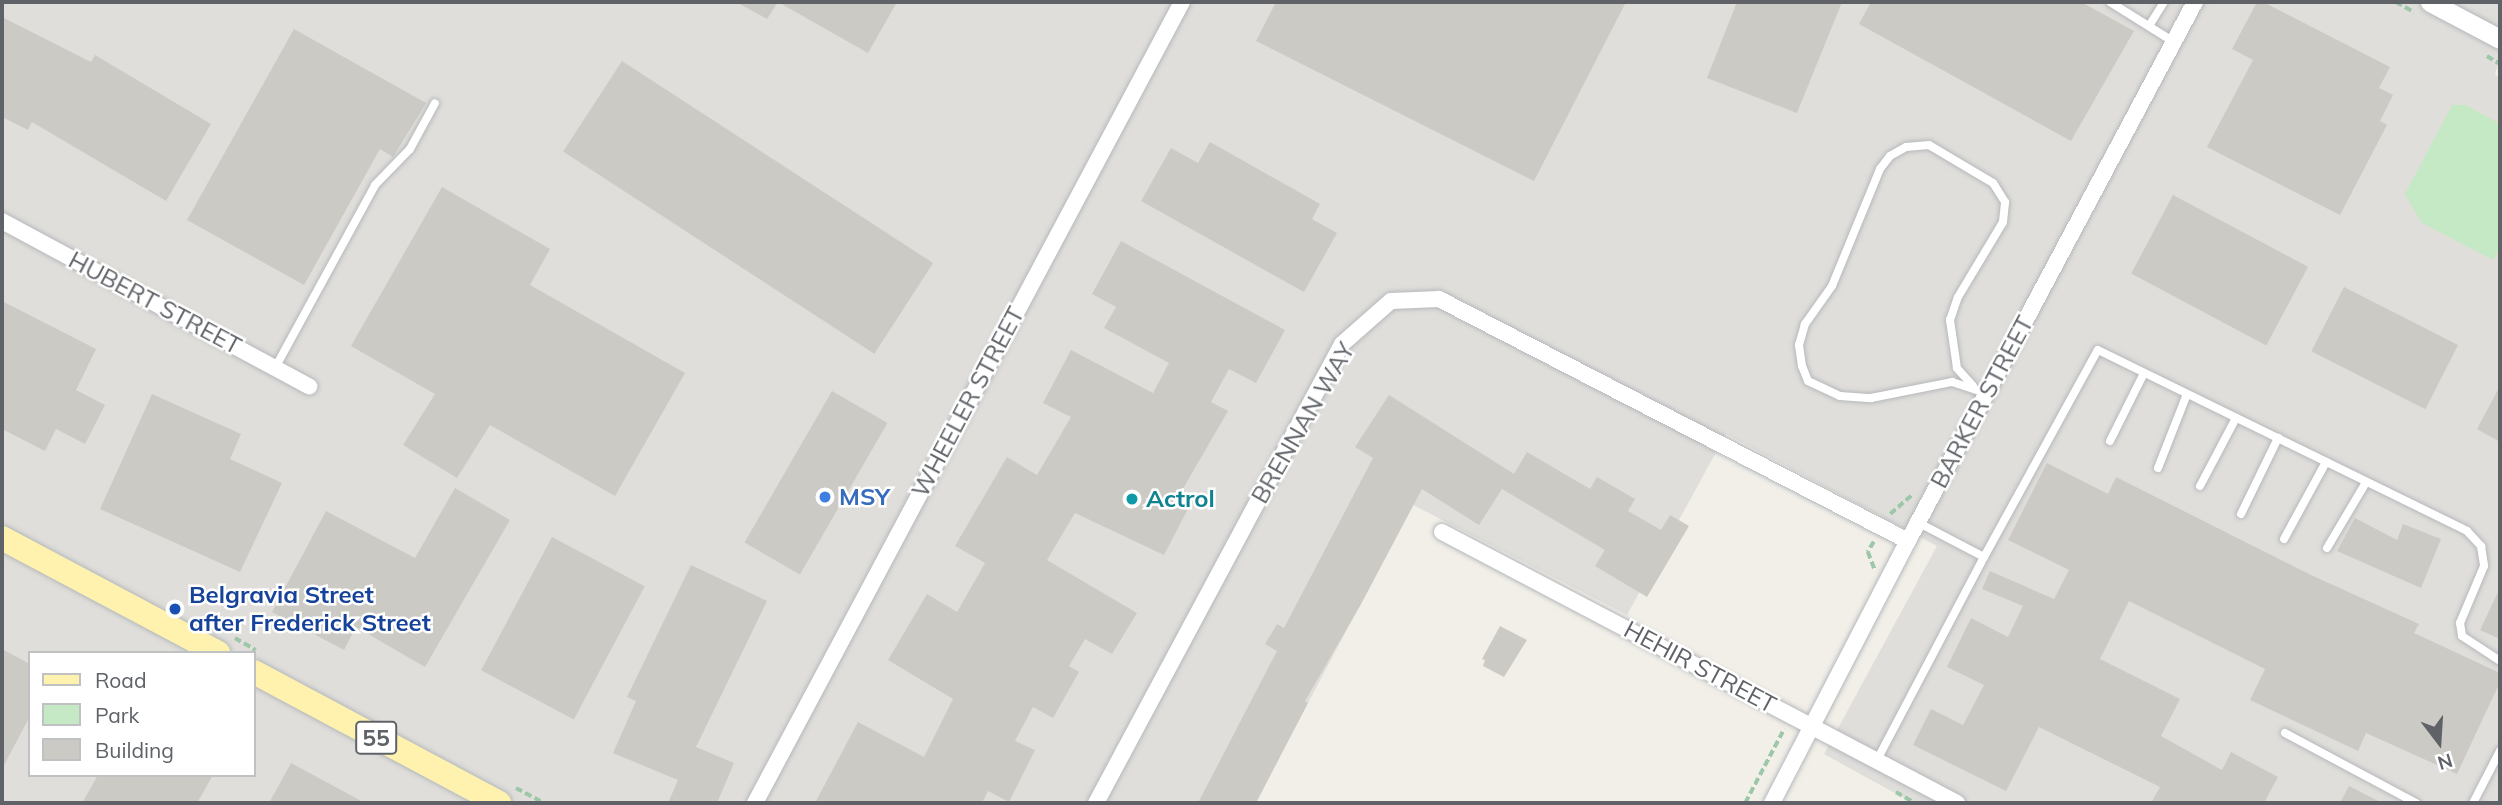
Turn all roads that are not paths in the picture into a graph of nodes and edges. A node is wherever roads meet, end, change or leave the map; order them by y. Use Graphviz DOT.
graph roads {
  1 [pos="1182,2"];
  2 [pos="2110,2"];
  3 [pos="2164,2"];
  4 [pos="2195,2"];
  5 [pos="2430,2"];
  6 [pos="2149,26"];
  7 [pos="2500,39"];
  8 [pos="2174,42"];
  9 [pos="435,103"];
  10 [pos="2,221"];
  11 [pos="275,368"];
  12 [pos="2144,373"];
  13 [pos="309,386"];
  14 [pos="1980,389"];
  15 [pos="2187,394"];
  16 [pos="2236,418"];
  17 [pos="2278,438"];
  18 [pos="2110,441"];
  19 [pos="2326,462"];
  20 [pos="2158,468"];
  21 [pos="2365,484"];
  22 [pos="2200,485"];
  23 [pos="2241,514"];
  24 [pos="1917,522"];
  25 [pos="1442,533"];
  26 [pos="2,538"];
  27 [pos="2284,539"];
  28 [pos="1908,541"];
  29 [pos="2327,548"];
  30 [pos="1984,557"];
  31 [pos="214,651"];
  32 [pos="2500,661"];
  33 [pos="256,673"];
  34 [pos="1814,726"];
  35 [pos="2285,733"];
  36 [pos="2500,751"];
  37 [pos="1877,760"];
  38 [pos="499,803"];
  39 [pos="755,803"];
  40 [pos="1096,803"];
  41 [pos="1772,803"];
  42 [pos="1957,803"];
  43 [pos="2416,803"];
  44 [pos="2473,803"];
  1 -- 39 [label="street, WHEELER STREET"];
  2 -- 6 [label="lane"];
  3 -- 6 [label="lane"];
  4 -- 8 [label="street, BARKER STREET"];
  5 -- 7 [label="street"];
  6 -- 8 [label="lane"];
  8 -- 14 [label="street, BARKER STREET"];
  9 -- 11 [label="lane"];
  10 -- 11 [label="street, HUBERT STREET"];
  11 -- 13 [label="street, HUBERT STREET"];
  12 -- 15 [label="lane"];
  12 -- 18 [label="lane"];
  12 -- 30 [label="lane"];
  14 -- 14 [label="lane"];
  14 -- 24 [label="street, BARKER STREET"];
  15 -- 16 [label="lane"];
  15 -- 20 [label="lane"];
  16 -- 17 [label="lane"];
  16 -- 22 [label="lane"];
  17 -- 19 [label="lane"];
  17 -- 23 [label="lane"];
  19 -- 21 [label="lane"];
  19 -- 27 [label="lane"];
  21 -- 29 [label="lane"];
  21 -- 32 [label="lane"];
  24 -- 28 [label="street, BARKER STREET"];
  24 -- 30 [label="lane"];
  25 -- 34 [label="street, HEHIR STREET"];
  26 -- 31 [label="main road"];
  28 -- 34 [label="street, BARKER STREET"];
  28 -- 40 [label="street, BRENNAN WAY"];
  30 -- 37 [label="lane"];
  33 -- 38 [label="main road, 55"];
  34 -- 37 [label="street, HEHIR STREET"];
  34 -- 41 [label="street, BARKER STREET"];
  35 -- 43 [label="lane"];
  36 -- 44 [label="lane"];
  37 -- 42 [label="street, HEHIR STREET"];
}
